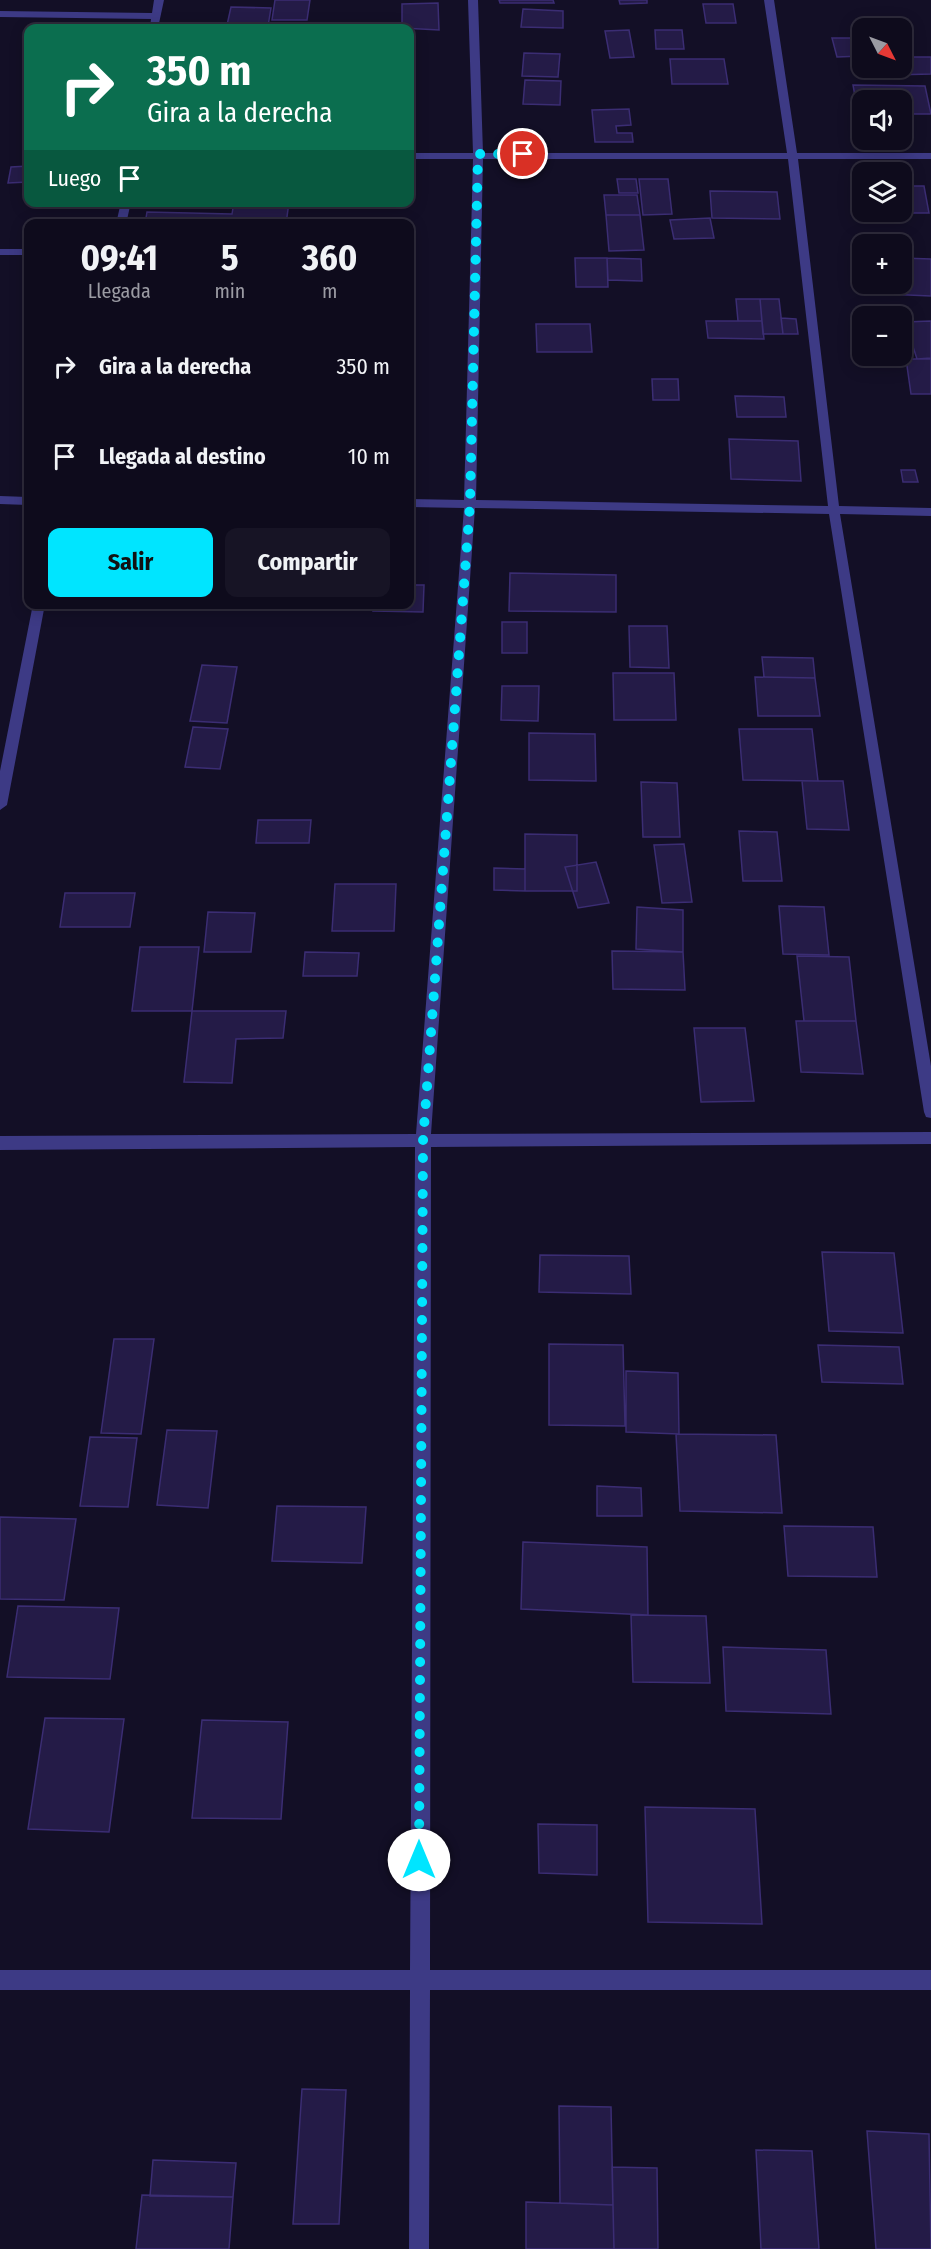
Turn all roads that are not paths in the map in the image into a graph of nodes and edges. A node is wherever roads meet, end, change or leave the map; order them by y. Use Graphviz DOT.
graph roads {
  1 [pos="159,0"];
  2 [pos="473,0"];
  3 [pos="769,0"];
  4 [pos="0,14"];
  5 [pos="155,16"];
  6 [pos="154,24"];
  7 [pos="478,154"];
  8 [pos="414,156"];
  9 [pos="931,156"];
  10 [pos="793,157"];
  11 [pos="0,252"];
  12 [pos="24,252"];
  13 [pos="0,501"];
  14 [pos="24,501"];
  15 [pos="414,503"];
  16 [pos="470,504"];
  17 [pos="834,511"];
  18 [pos="931,512"];
  19 [pos="38,609"];
  20 [pos="0,805"];
  21 [pos="931,1112"];
  22 [pos="931,1138"];
  23 [pos="423,1141"];
  24 [pos="0,1143"];
  25 [pos="0,1980"];
  26 [pos="418,1980"];
  27 [pos="931,1980"];
  28 [pos="419,2249"];
  1 -- 5 [label="street"];
  2 -- 7 [label="street"];
  3 -- 10 [label="street"];
  4 -- 5 [label="street"];
  5 -- 6 [label="street"];
  7 -- 8 [label="street"];
  7 -- 10 [label="street"];
  7 -- 16 [label="street"];
  9 -- 10 [label="street"];
  10 -- 17 [label="street"];
  11 -- 12 [label="street"];
  13 -- 14 [label="street"];
  15 -- 16 [label="street"];
  16 -- 17 [label="street"];
  16 -- 23 [label="street"];
  17 -- 18 [label="street"];
  17 -- 21 [label="street"];
  19 -- 20 [label="street"];
  22 -- 23 [label="street"];
  23 -- 24 [label="street"];
  23 -- 26 [label="street"];
  25 -- 26 [label="street"];
  26 -- 27 [label="street"];
  26 -- 28 [label="street"];
}
